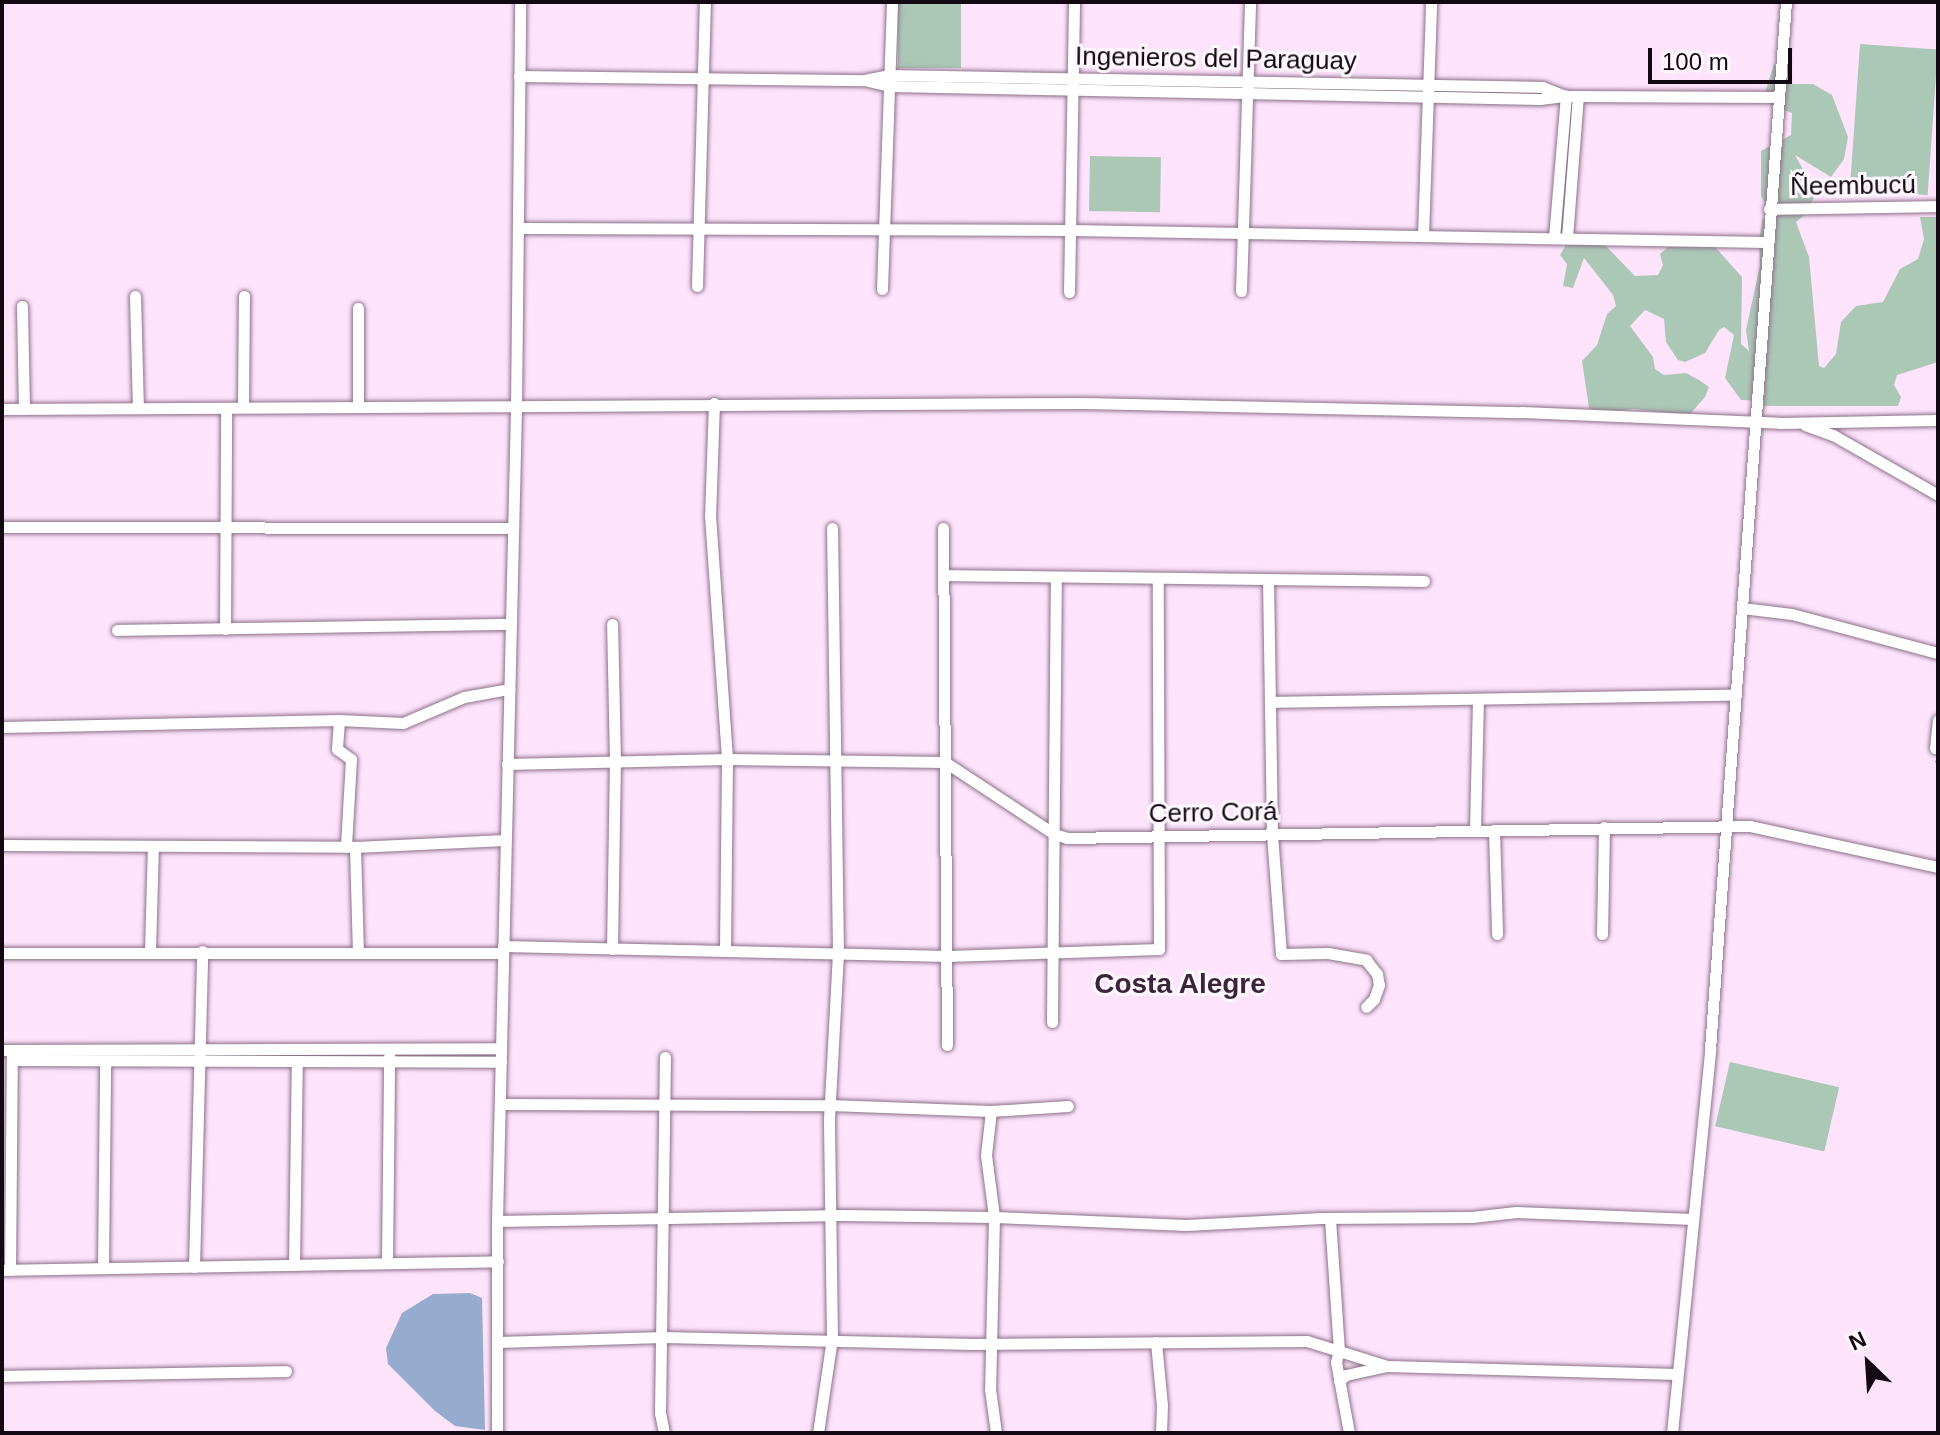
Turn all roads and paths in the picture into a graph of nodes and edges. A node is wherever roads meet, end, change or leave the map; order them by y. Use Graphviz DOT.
graph roads {
  1 [pos="520,2"];
  2 [pos="705,2"];
  3 [pos="892,2"];
  4 [pos="1074,2"];
  5 [pos="1250,2"];
  6 [pos="1431,2"];
  7 [pos="1786,2"];
  8 [pos="519,76"];
  9 [pos="703,78"];
  10 [pos="889,80"];
  11 [pos="1072,84"];
  12 [pos="1247,88"];
  13 [pos="1428,91"];
  14 [pos="1572,96"];
  15 [pos="1778,97"];
  16 [pos="1938,206"];
  17 [pos="1769,209"];
  18 [pos="518,228"];
  19 [pos="698,229"];
  20 [pos="884,230"];
  21 [pos="1070,230"];
  22 [pos="1243,233"];
  23 [pos="1423,236"];
  24 [pos="1554,238"];
  25 [pos="1567,238"];
  26 [pos="1766,242"];
  27 [pos="697,286"];
  28 [pos="882,289"];
  29 [pos="1241,291"];
  30 [pos="1069,292"];
  31 [pos="135,296"];
  32 [pos="244,296"];
  33 [pos="22,306"];
  34 [pos="358,308"];
  35 [pos="714,403"];
  36 [pos="516,406"];
  37 [pos="243,407"];
  38 [pos="358,407"];
  39 [pos="138,408"];
  40 [pos="226,408"];
  41 [pos="2,409"];
  42 [pos="24,409"];
  43 [pos="1938,420"];
  44 [pos="1754,422"];
  45 [pos="1780,423"];
  46 [pos="1938,495"];
  47 [pos="2,527"];
  48 [pos="225,528"];
  49 [pos="511,528"];
  50 [pos="832,528"];
  51 [pos="943,528"];
  52 [pos="943,575"];
  53 [pos="1056,577"];
  54 [pos="1158,578"];
  55 [pos="1268,579"];
  56 [pos="1424,581"];
  57 [pos="1742,608"];
  58 [pos="510,624"];
  59 [pos="612,624"];
  60 [pos="225,629"];
  61 [pos="117,630"];
  62 [pos="1938,653"];
  63 [pos="509,689"];
  64 [pos="1735,695"];
  65 [pos="1478,699"];
  66 [pos="1270,702"];
  67 [pos="339,720"];
  68 [pos="1938,720"];
  69 [pos="2,727"];
  70 [pos="1935,748"];
  71 [pos="727,759"];
  72 [pos="835,759"];
  73 [pos="615,762"];
  74 [pos="945,762"];
  75 [pos="507,764"];
  76 [pos="1726,825"];
  77 [pos="1604,827"];
  78 [pos="1475,830"];
  79 [pos="1494,830"];
  80 [pos="1054,834"];
  81 [pos="1272,834"];
  82 [pos="1161,836"];
  83 [pos="505,840"];
  84 [pos="2,845"];
  85 [pos="153,846"];
  86 [pos="350,847"];
  87 [pos="1938,867"];
  88 [pos="1497,934"];
  89 [pos="1602,934"];
  90 [pos="612,949"];
  91 [pos="503,950"];
  92 [pos="1051,950"];
  93 [pos="150,951"];
  94 [pos="202,951"];
  95 [pos="725,951"];
  96 [pos="358,952"];
  97 [pos="2,953"];
  98 [pos="838,954"];
  99 [pos="948,956"];
  100 [pos="1366,1007"];
  101 [pos="1052,1022"];
  102 [pos="947,1045"];
  103 [pos="501,1048"];
  104 [pos="9,1053"];
  105 [pos="200,1055"];
  106 [pos="389,1055"];
  107 [pos="665,1057"];
  108 [pos="105,1061"];
  109 [pos="297,1061"];
  110 [pos="501,1062"];
  111 [pos="500,1104"];
  112 [pos="664,1105"];
  113 [pos="830,1105"];
  114 [pos="1068,1106"];
  115 [pos="991,1111"];
  116 [pos="6,1166"];
  117 [pos="830,1216"];
  118 [pos="994,1217"];
  119 [pos="664,1218"];
  120 [pos="1330,1219"];
  121 [pos="1693,1219"];
  122 [pos="497,1221"];
  123 [pos="498,1261"];
  124 [pos="387,1263"];
  125 [pos="294,1265"];
  126 [pos="194,1267"];
  127 [pos="103,1268"];
  128 [pos="6,1270"];
  129 [pos="663,1337"];
  130 [pos="832,1338"];
  131 [pos="498,1342"];
  132 [pos="1156,1342"];
  133 [pos="992,1344"];
  134 [pos="1339,1350"];
  135 [pos="1387,1366"];
  136 [pos="286,1371"];
  137 [pos="1677,1374"];
  138 [pos="2,1376"];
  139 [pos="1339,1381"];
  140 [pos="497,1433"];
  141 [pos="664,1433"];
  142 [pos="818,1433"];
  143 [pos="996,1433"];
  144 [pos="1161,1433"];
  145 [pos="1349,1433"];
  146 [pos="1672,1433"];
  1 -- 8 [label="street"];
  2 -- 9 [label="street"];
  3 -- 10 [label="street"];
  4 -- 11 [label="street"];
  5 -- 12 [label="street"];
  6 -- 13 [label="street"];
  7 -- 15 [label="street"];
  8 -- 9 [label="street, Ingenieros del Paraguay"];
  8 -- 18 [label="street"];
  9 -- 10 [label="street, Ingenieros del Paraguay"];
  9 -- 19 [label="street"];
  10 -- 11 [label="street, Ingenieros del Paraguay"];
  10 -- 20 [label="street"];
  11 -- 12 [label="street, Ingenieros del Paraguay"];
  11 -- 21 [label="street"];
  12 -- 13 [label="street, Ingenieros del Paraguay"];
  12 -- 22 [label="street"];
  13 -- 14 [label="street, Ingenieros del Paraguay"];
  13 -- 23 [label="street"];
  14 -- 15 [label="street, Ingenieros del Paraguay"];
  14 -- 24 [label="street"];
  14 -- 25 [label="street"];
  15 -- 17 [label="street"];
  16 -- 17 [label="street, Ñeembucú"];
  17 -- 26 [label="street"];
  18 -- 19 [label="street"];
  18 -- 36 [label="street"];
  19 -- 20 [label="street"];
  19 -- 27 [label="street"];
  20 -- 21 [label="street"];
  20 -- 28 [label="street"];
  21 -- 22 [label="street"];
  21 -- 30 [label="street"];
  22 -- 23 [label="street"];
  22 -- 29 [label="street"];
  23 -- 24 [label="street"];
  24 -- 25 [label="street"];
  25 -- 26 [label="street"];
  26 -- 44 [label="street"];
  31 -- 39 [label="street"];
  32 -- 37 [label="street"];
  33 -- 42 [label="street"];
  34 -- 38 [label="street"];
  35 -- 36 [label="street"];
  35 -- 44 [label="street"];
  35 -- 71 [label="street"];
  36 -- 38 [label="street"];
  36 -- 49 [label="street"];
  37 -- 38 [label="street"];
  37 -- 40 [label="street"];
  39 -- 40 [label="street"];
  39 -- 42 [label="street"];
  40 -- 48 [label="street"];
  41 -- 42 [label="street"];
  43 -- 45 [label="street"];
  44 -- 45 [label="street"];
  44 -- 57 [label="street"];
  45 -- 46 [label="street"];
  47 -- 48 [label="street"];
  48 -- 49 [label="street"];
  48 -- 60 [label="street"];
  49 -- 58 [label="street"];
  50 -- 72 [label="street"];
  51 -- 52 [label="street"];
  52 -- 53 [label="street"];
  52 -- 74 [label="street"];
  53 -- 54 [label="street"];
  53 -- 80 [label="street"];
  54 -- 55 [label="street"];
  54 -- 82 [label="street"];
  55 -- 56 [label="street"];
  55 -- 66 [label="street"];
  57 -- 62 [label="street"];
  57 -- 64 [label="street"];
  58 -- 60 [label="street"];
  58 -- 63 [label="street"];
  59 -- 73 [label="street"];
  60 -- 61 [label="street"];
  63 -- 67 [label="street"];
  63 -- 75 [label="street"];
  64 -- 65 [label="street"];
  64 -- 76 [label="street"];
  65 -- 66 [label="street"];
  65 -- 78 [label="street"];
  66 -- 81 [label="street"];
  67 -- 69 [label="street"];
  67 -- 86 [label="street"];
  68 -- 70 [label="street"];
  71 -- 72 [label="street"];
  71 -- 73 [label="street"];
  71 -- 95 [label="street"];
  72 -- 74 [label="street"];
  72 -- 98 [label="street"];
  73 -- 75 [label="street"];
  73 -- 90 [label="street"];
  74 -- 80 [label="street, Cerro Corá"];
  74 -- 99 [label="street"];
  75 -- 83 [label="street"];
  76 -- 77 [label="street, Cerro Corá"];
  76 -- 87 [label="street, Cerro Corá"];
  76 -- 121 [label="street"];
  77 -- 79 [label="street, Cerro Corá"];
  77 -- 89 [label="street"];
  78 -- 79 [label="street, Cerro Corá"];
  78 -- 81 [label="street, Cerro Corá"];
  79 -- 88 [label="street"];
  80 -- 82 [label="street, Cerro Corá"];
  80 -- 92 [label="street"];
  81 -- 82 [label="street, Cerro Corá"];
  81 -- 100 [label="street"];
  82 -- 92 [label="street"];
  83 -- 86 [label="street"];
  83 -- 91 [label="street"];
  84 -- 85 [label="street"];
  85 -- 86 [label="street"];
  85 -- 93 [label="street"];
  86 -- 96 [label="street"];
  90 -- 91 [label="street"];
  90 -- 95 [label="street"];
  91 -- 96 [label="street"];
  91 -- 103 [label="street"];
  92 -- 99 [label="street"];
  92 -- 101 [label="street"];
  93 -- 94 [label="street"];
  93 -- 97 [label="street"];
  94 -- 96 [label="street"];
  94 -- 105 [label="street"];
  95 -- 98 [label="street"];
  98 -- 99 [label="street"];
  98 -- 113 [label="street"];
  99 -- 102 [label="street"];
  103 -- 106 [label="street"];
  103 -- 110 [label="street"];
  104 -- 105 [label="street"];
  104 -- 108 [label="street"];
  104 -- 116 [label="street"];
  105 -- 106 [label="street"];
  105 -- 108 [label="street"];
  105 -- 109 [label="street"];
  105 -- 126 [label="street"];
  106 -- 109 [label="street"];
  106 -- 110 [label="street"];
  106 -- 124 [label="street"];
  107 -- 112 [label="street"];
  108 -- 127 [label="street"];
  109 -- 125 [label="street"];
  110 -- 111 [label="street"];
  111 -- 112 [label="street"];
  111 -- 122 [label="street"];
  112 -- 113 [label="street"];
  112 -- 119 [label="street"];
  113 -- 115 [label="street"];
  113 -- 117 [label="street"];
  114 -- 115 [label="street"];
  115 -- 118 [label="street"];
  116 -- 128 [label="street"];
  117 -- 118 [label="street"];
  117 -- 119 [label="street"];
  117 -- 130 [label="street"];
  118 -- 120 [label="street"];
  118 -- 133 [label="street"];
  119 -- 122 [label="street"];
  119 -- 129 [label="street"];
  120 -- 121 [label="street"];
  120 -- 134 [label="street"];
  121 -- 137 [label="street"];
  122 -- 123 [label="street"];
  123 -- 124 [label="street"];
  123 -- 131 [label="street"];
  124 -- 125 [label="street"];
  125 -- 126 [label="street"];
  126 -- 127 [label="street"];
  127 -- 128 [label="street"];
  129 -- 130 [label="street"];
  129 -- 131 [label="street"];
  129 -- 141 [label="street"];
  130 -- 133 [label="street"];
  130 -- 142 [label="street"];
  131 -- 140 [label="street"];
  132 -- 133 [label="street"];
  132 -- 134 [label="street"];
  132 -- 144 [label="street"];
  133 -- 143 [label="street"];
  134 -- 135 [label="street"];
  134 -- 139 [label="street"];
  135 -- 137 [label="street"];
  135 -- 139 [label="street"];
  136 -- 138 [label="street"];
  137 -- 146 [label="street"];
  139 -- 145 [label="street"];
}
